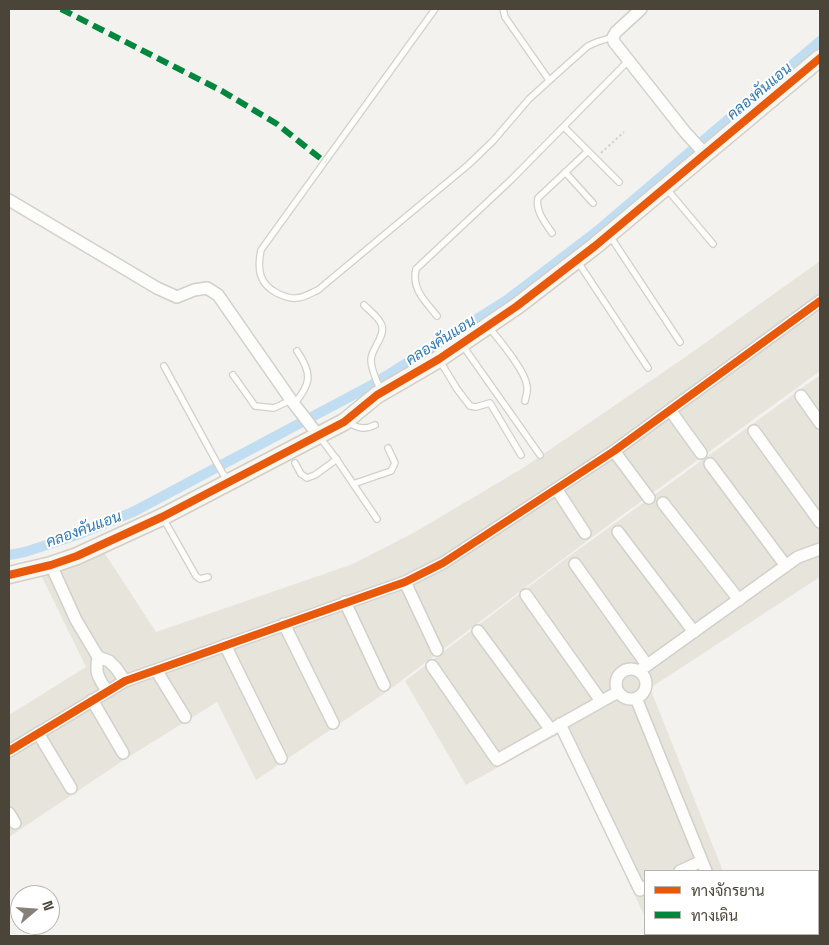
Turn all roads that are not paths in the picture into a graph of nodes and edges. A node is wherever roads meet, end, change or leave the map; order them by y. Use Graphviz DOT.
graph roads {
  1 [pos="435,9"];
  2 [pos="503,9"];
  3 [pos="641,9"];
  4 [pos="613,37"];
  5 [pos="628,61"];
  6 [pos="819,63"];
  7 [pos="549,80"];
  8 [pos="564,127"];
  9 [pos="588,151"];
  10 [pos="703,152"];
  11 [pos="565,172"];
  12 [pos="619,182"];
  13 [pos="666,188"];
  14 [pos="9,200"];
  15 [pos="593,203"];
  16 [pos="552,233"];
  17 [pos="609,235"];
  18 [pos="713,244"];
  19 [pos="576,261"];
  20 [pos="820,301"];
  21 [pos="364,305"];
  22 [pos="438,316"];
  23 [pos="488,326"];
  24 [pos="680,342"];
  25 [pos="461,344"];
  26 [pos="297,351"];
  27 [pos="439,359"];
  28 [pos="164,366"];
  29 [pos="648,368"];
  30 [pos="234,375"];
  31 [pos="380,389"];
  32 [pos="801,396"];
  33 [pos="525,401"];
  34 [pos="294,404"];
  35 [pos="670,410"];
  36 [pos="344,422"];
  37 [pos="820,423"];
  38 [pos="375,425"];
  39 [pos="754,430"];
  40 [pos="318,435"];
  41 [pos="388,448"];
  42 [pos="614,451"];
  43 [pos="701,453"];
  44 [pos="540,455"];
  45 [pos="521,456"];
  46 [pos="337,460"];
  47 [pos="295,464"];
  48 [pos="710,464"];
  49 [pos="227,478"];
  50 [pos="353,484"];
  51 [pos="557,490"];
  52 [pos="649,498"];
  53 [pos="663,503"];
  54 [pos="162,516"];
  55 [pos="377,519"];
  56 [pos="820,522"];
  57 [pos="618,532"];
  58 [pos="585,533"];
  59 [pos="820,549"];
  60 [pos="575,564"];
  61 [pos="51,565"];
  62 [pos="786,566"];
  63 [pos="9,575"];
  64 [pos="208,578"];
  65 [pos="406,582"];
  66 [pos="526,595"];
  67 [pos="739,600"];
  68 [pos="345,602"];
  69 [pos="284,624"];
  70 [pos="478,631"];
  71 [pos="694,632"];
  72 [pos="225,645"];
  73 [pos="437,650"];
  74 [pos="98,657"];
  75 [pos="432,666"];
  76 [pos="643,668"];
  77 [pos="156,670"];
  78 [pos="125,681"];
  79 [pos="384,685"];
  80 [pos="108,691"];
  81 [pos="618,692"];
  82 [pos="636,698"];
  83 [pos="92,700"];
  84 [pos="601,701"];
  85 [pos="185,717"];
  86 [pos="333,723"];
  87 [pos="555,727"];
  88 [pos="38,733"];
  89 [pos="9,750"];
  90 [pos="123,753"];
  91 [pos="281,758"];
  92 [pos="71,788"];
  93 [pos="704,866"];
  94 [pos="685,870"];
  95 [pos="644,888"];
  96 [pos="820,935"];
  97 [pos="815,936"];
  1 -- 7 [label="lane"];
  2 -- 7 [label="lane"];
  3 -- 4 [label="street"];
  4 -- 5 [label="street"];
  4 -- 7 [label="lane"];
  5 -- 8 [label="lane"];
  5 -- 10 [label="street"];
  6 -- 10 [label="street"];
  8 -- 9 [label="lane"];
  8 -- 22 [label="lane"];
  9 -- 11 [label="lane"];
  9 -- 12 [label="lane"];
  10 -- 13 [label="street"];
  11 -- 15 [label="lane"];
  11 -- 16 [label="lane"];
  13 -- 17 [label="street"];
  13 -- 18 [label="lane"];
  14 -- 34 [label="street"];
  17 -- 19 [label="street"];
  17 -- 24 [label="lane"];
  19 -- 23 [label="street"];
  19 -- 29 [label="lane"];
  20 -- 35 [label="street"];
  21 -- 31 [label="lane"];
  23 -- 25 [label="street"];
  23 -- 33 [label="lane"];
  25 -- 27 [label="street"];
  25 -- 44 [label="lane"];
  26 -- 34 [label="lane"];
  27 -- 31 [label="street"];
  27 -- 45 [label="lane"];
  28 -- 49 [label="lane"];
  30 -- 34 [label="lane"];
  31 -- 36 [label="street"];
  32 -- 37 [label="street"];
  34 -- 40 [label="street"];
  35 -- 42 [label="street"];
  35 -- 43 [label="street"];
  36 -- 38 [label="lane"];
  36 -- 40 [label="street"];
  39 -- 56 [label="street"];
  40 -- 46 [label="lane"];
  40 -- 49 [label="street"];
  41 -- 50 [label="lane"];
  42 -- 51 [label="street"];
  42 -- 52 [label="street"];
  46 -- 47 [label="lane"];
  46 -- 50 [label="lane"];
  48 -- 62 [label="street"];
  49 -- 54 [label="street"];
  50 -- 55 [label="lane"];
  51 -- 58 [label="street"];
  51 -- 65 [label="street"];
  53 -- 67 [label="street"];
  54 -- 61 [label="street"];
  54 -- 64 [label="lane"];
  57 -- 71 [label="street"];
  59 -- 62 [label="street"];
  60 -- 76 [label="street"];
  61 -- 63 [label="street"];
  61 -- 74 [label="street"];
  62 -- 67 [label="street"];
  65 -- 68 [label="street"];
  65 -- 73 [label="street"];
  66 -- 84 [label="street"];
  67 -- 71 [label="street"];
  68 -- 69 [label="street"];
  68 -- 79 [label="street"];
  69 -- 72 [label="street"];
  69 -- 86 [label="street"];
  70 -- 87 [label="street"];
  71 -- 76 [label="street"];
  72 -- 77 [label="street"];
  72 -- 91 [label="street"];
  74 -- 78 [label="street"];
  74 -- 80 [label="street"];
  75 -- 87 [label="street"];
  76 -- 81 [label="street"];
  76 -- 82 [label="street"];
  77 -- 78 [label="street"];
  77 -- 85 [label="street"];
  78 -- 80 [label="street"];
  80 -- 83 [label="street"];
  81 -- 82 [label="street"];
  81 -- 84 [label="street"];
  82 -- 93 [label="street"];
  83 -- 88 [label="street"];
  83 -- 90 [label="street"];
  84 -- 87 [label="street"];
  87 -- 95 [label="street"];
  88 -- 89 [label="street"];
  88 -- 92 [label="street"];
  93 -- 94 [label="street"];
  96 -- 97 [label="street"];
}
